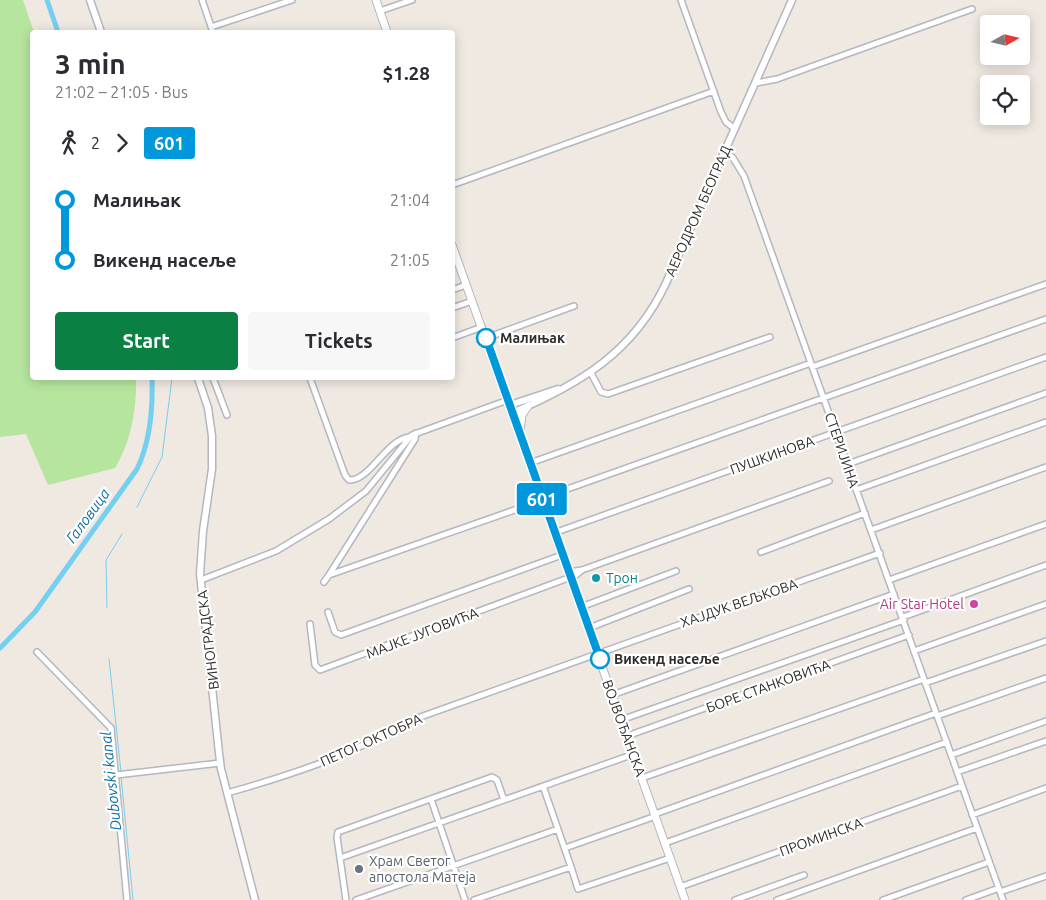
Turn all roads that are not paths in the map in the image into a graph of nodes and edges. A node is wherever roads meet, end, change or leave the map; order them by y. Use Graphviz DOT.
graph roads {
  1 [pos="90,0"];
  2 [pos="202,0"];
  3 [pos="292,0"];
  4 [pos="376,0"];
  5 [pos="412,0"];
  6 [pos="681,0"];
  7 [pos="792,0"];
  8 [pos="972,9"];
  9 [pos="380,11"];
  10 [pos="100,30"];
  11 [pos="212,30"];
  12 [pos="386,30"];
  13 [pos="756,82"];
  14 [pos="714,92"];
  15 [pos="735,128"];
  16 [pos="725,151"];
  17 [pos="455,185"];
  18 [pos="455,256"];
  19 [pos="1046,284"];
  20 [pos="466,285"];
  21 [pos="455,289"];
  22 [pos="472,301"];
  23 [pos="574,306"];
  24 [pos="455,307"];
  25 [pos="1046,319"];
  26 [pos="482,327"];
  27 [pos="455,337"];
  28 [pos="770,337"];
  29 [pos="486,338"];
  30 [pos="1046,357"];
  31 [pos="812,365"];
  32 [pos="591,373"];
  33 [pos="199,380"];
  34 [pos="214,380"];
  35 [pos="311,380"];
  36 [pos="562,388"];
  37 [pos="1046,393"];
  38 [pos="824,398"];
  39 [pos="509,403"];
  40 [pos="528,406"];
  41 [pos="512,413"];
  42 [pos="227,415"];
  43 [pos="1046,422"];
  44 [pos="836,432"];
  45 [pos="416,433"];
  46 [pos="520,435"];
  47 [pos="410,437"];
  48 [pos="530,462"];
  49 [pos="848,464"];
  50 [pos="1046,467"];
  51 [pos="829,481"];
  52 [pos="856,490"];
  53 [pos="542,499"];
  54 [pos="865,513"];
  55 [pos="1046,524"];
  56 [pos="871,530"];
  57 [pos="554,533"];
  58 [pos="761,552"];
  59 [pos="562,554"];
  60 [pos="880,554"];
  61 [pos="1046,565"];
  62 [pos="676,571"];
  63 [pos="329,575"];
  64 [pos="570,576"];
  65 [pos="200,580"];
  66 [pos="890,580"];
  67 [pos="324,582"];
  68 [pos="690,589"];
  69 [pos="894,594"];
  70 [pos="1046,604"];
  71 [pos="581,607"];
  72 [pos="328,612"];
  73 [pos="903,618"];
  74 [pos="310,624"];
  75 [pos="589,628"];
  76 [pos="909,635"];
  77 [pos="1046,641"];
  78 [pos="914,651"];
  79 [pos="36,652"];
  80 [pos="598,653"];
  81 [pos="1046,678"];
  82 [pos="924,681"];
  83 [pos="612,694"];
  84 [pos="936,715"];
  85 [pos="621,720"];
  86 [pos="1046,721"];
  87 [pos="627,736"];
  88 [pos="1046,740"];
  89 [pos="946,742"];
  90 [pos="634,754"];
  91 [pos="951,755"];
  92 [pos="220,763"];
  93 [pos="957,772"];
  94 [pos="118,775"];
  95 [pos="642,778"];
  96 [pos="544,786"];
  97 [pos="962,786"];
  98 [pos="1046,788"];
  99 [pos="227,793"];
  100 [pos="431,799"];
  101 [pos="504,800"];
  102 [pos="972,814"];
  103 [pos="655,815"];
  104 [pos="440,824"];
  105 [pos="977,828"];
  106 [pos="558,829"];
  107 [pos="665,843"];
  108 [pos="565,848"];
  109 [pos="340,858"];
  110 [pos="670,858"];
  111 [pos="989,862"];
  112 [pos="454,866"];
  113 [pos="571,867"];
  114 [pos="804,875"];
  115 [pos="1046,876"];
  116 [pos="680,887"];
  117 [pos="999,890"];
  118 [pos="127,900"];
  119 [pos="255,900"];
  120 [pos="346,900"];
  121 [pos="356,900"];
  122 [pos="465,900"];
  123 [pos="474,900"];
  124 [pos="685,900"];
  125 [pos="735,900"];
  126 [pos="777,900"];
  127 [pos="883,900"];
  128 [pos="966,900"];
  129 [pos="1003,900"];
  1 -- 10 [label="street"];
  2 -- 11 [label="street"];
  3 -- 11 [label="street"];
  4 -- 9 [label="main road"];
  5 -- 9 [label="street"];
  6 -- 14 [label="street"];
  7 -- 13 [label="street, АЕРОДРОМ БЕОГРАД"];
  8 -- 13 [label="street"];
  9 -- 12 [label="main road"];
  13 -- 15 [label="street, АЕРОДРОМ БЕОГРАД"];
  14 -- 15 [label="street"];
  14 -- 17 [label="street"];
  15 -- 16 [label="street, АЕРОДРОМ БЕОГРАД"];
  16 -- 31 [label="street, СТЕРИЈИНА"];
  16 -- 32 [label="street, АЕРОДРОМ БЕОГРАД"];
  18 -- 20 [label="main road, ВОЈВОЂАНСКА"];
  19 -- 31 [label="street"];
  20 -- 21 [label="street"];
  20 -- 22 [label="main road, ВОЈВОЂАНСКА"];
  22 -- 24 [label="street"];
  22 -- 26 [label="main road, ВОЈВОЂАНСКА"];
  23 -- 29 [label="street"];
  25 -- 38 [label="street"];
  26 -- 27 [label="street"];
  26 -- 29 [label="main road, ВОЈВОЂАНСКА"];
  28 -- 32 [label="street"];
  29 -- 39 [label="main road, ВОЈВОЂАНСКА"];
  30 -- 44 [label="street, ПУШКИНОВА"];
  31 -- 38 [label="street, СТЕРИЈИНА"];
  31 -- 48 [label="street"];
  32 -- 36 [label="street, АЕРОДРОМ БЕОГРАД"];
  33 -- 65 [label="street, ВИНОГРАДСКА"];
  34 -- 42 [label="street"];
  35 -- 47 [label="street"];
  36 -- 39 [label="street, АЕРОДРОМ БЕОГРАД"];
  36 -- 40 [label="street, АЕРОДРОМ БЕОГРАД"];
  37 -- 49 [label="street"];
  38 -- 44 [label="street, СТЕРИЈИНА"];
  38 -- 53 [label="street"];
  39 -- 41 [label="main road, ВОЈВОЂАНСКА"];
  39 -- 45 [label="street"];
  40 -- 41 [label="street, АЕРОДРОМ БЕОГРАД"];
  40 -- 46 [label="main road"];
  41 -- 46 [label="main road, ВОЈВОЂАНСКА"];
  43 -- 52 [label="street"];
  44 -- 49 [label="street, СТЕРИЈИНА"];
  44 -- 57 [label="street, ПУШКИНОВА"];
  45 -- 47 [label="street"];
  45 -- 63 [label="street"];
  46 -- 48 [label="main road, ВОЈВОЂАНСКА"];
  47 -- 65 [label="street"];
  48 -- 53 [label="main road, ВОЈВОЂАНСКА"];
  49 -- 52 [label="street, СТЕРИЈИНА"];
  50 -- 56 [label="street"];
  51 -- 64 [label="street"];
  52 -- 54 [label="street, СТЕРИЈИНА"];
  53 -- 57 [label="main road, ВОЈВОЂАНСКА"];
  53 -- 63 [label="street"];
  54 -- 56 [label="street, СТЕРИЈИНА"];
  54 -- 58 [label="street"];
  55 -- 66 [label="street"];
  56 -- 60 [label="street, СТЕРИЈИНА"];
  57 -- 59 [label="main road, ВОЈВОЂАНСКА"];
  59 -- 64 [label="main road, ВОЈВОЂАНСКА"];
  59 -- 72 [label="street"];
  60 -- 66 [label="street, СТЕРИЈИНА"];
  60 -- 80 [label="street, ХАЈДУК ВЕЉКОВА"];
  61 -- 73 [label="street"];
  62 -- 71 [label="street"];
  63 -- 67 [label="street"];
  64 -- 71 [label="main road, ВОЈВОЂАНСКА"];
  64 -- 74 [label="street, МАЈКЕ ЈУГОВИЋА"];
  65 -- 92 [label="street, ВИНОГРАДСКА"];
  66 -- 69 [label="street, СТЕРИЈИНА"];
  68 -- 75 [label="street"];
  69 -- 73 [label="street, СТЕРИЈИНА"];
  69 -- 83 [label="street"];
  70 -- 78 [label="street"];
  71 -- 75 [label="main road, ВОЈВОЂАНСКА"];
  73 -- 76 [label="street, СТЕРИЈИНА"];
  73 -- 85 [label="street"];
  75 -- 80 [label="main road, ВОЈВОЂАНСКА"];
  76 -- 78 [label="street, СТЕРИЈИНА"];
  76 -- 87 [label="street, БОРЕ СТАНКОВИЋА"];
  77 -- 82 [label="street"];
  78 -- 82 [label="street, СТЕРИЈИНА"];
  79 -- 94 [label="street"];
  80 -- 83 [label="main road, ВОЈВОЂАНСКА"];
  80 -- 99 [label="street, ПЕТОГ ОКТОБРА"];
  81 -- 84 [label="street"];
  82 -- 84 [label="street, СТЕРИЈИНА"];
  82 -- 95 [label="street"];
  83 -- 85 [label="main road, ВОЈВОЂАНСКА"];
  84 -- 89 [label="street, СТЕРИЈИНА"];
  84 -- 103 [label="street"];
  85 -- 87 [label="main road, ВОЈВОЂАНСКА"];
  86 -- 91 [label="street"];
  87 -- 90 [label="main road, ВОЈВОЂАНСКА"];
  88 -- 93 [label="street"];
  89 -- 91 [label="street, СТЕРИЈИНА"];
  89 -- 107 [label="street"];
  90 -- 95 [label="main road, ВОЈВОЂАНСКА"];
  90 -- 96 [label="street"];
  91 -- 93 [label="street, СТЕРИЈИНА"];
  92 -- 94 [label="street"];
  92 -- 99 [label="street, ВИНОГРАДСКА"];
  93 -- 97 [label="street, СТЕРИЈИНА"];
  94 -- 118 [label="street"];
  95 -- 103 [label="main road, ВОЈВОЂАНСКА"];
  96 -- 101 [label="street"];
  96 -- 106 [label="street"];
  97 -- 102 [label="street, СТЕРИЈИНА"];
  97 -- 116 [label="street, ПРОМИНСКА"];
  98 -- 102 [label="street"];
  99 -- 119 [label="street, ВИНОГРАДСКА"];
  100 -- 101 [label="street"];
  100 -- 104 [label="street"];
  100 -- 109 [label="street"];
  101 -- 104 [label="street"];
  102 -- 105 [label="street, СТЕРИЈИНА"];
  103 -- 107 [label="main road, ВОЈВОЂАНСКА"];
  103 -- 108 [label="street"];
  104 -- 109 [label="street"];
  104 -- 112 [label="street"];
  105 -- 111 [label="street, СТЕРИЈИНА"];
  105 -- 126 [label="street"];
  106 -- 108 [label="street"];
  106 -- 112 [label="street"];
  107 -- 110 [label="main road, ВОЈВОЂАНСКА"];
  108 -- 113 [label="street"];
  109 -- 120 [label="street"];
  110 -- 113 [label="street"];
  110 -- 116 [label="main road, ВОЈВОЂАНСКА"];
  111 -- 117 [label="street, СТЕРИЈИНА"];
  111 -- 127 [label="street"];
  112 -- 121 [label="street"];
  112 -- 122 [label="street"];
  113 -- 123 [label="street"];
  114 -- 125 [label="street"];
  115 -- 117 [label="street"];
  116 -- 124 [label="main road, ВОЈВОЂАНСКА"];
  117 -- 128 [label="street"];
  117 -- 129 [label="street, СТЕРИЈИНА"];
}
